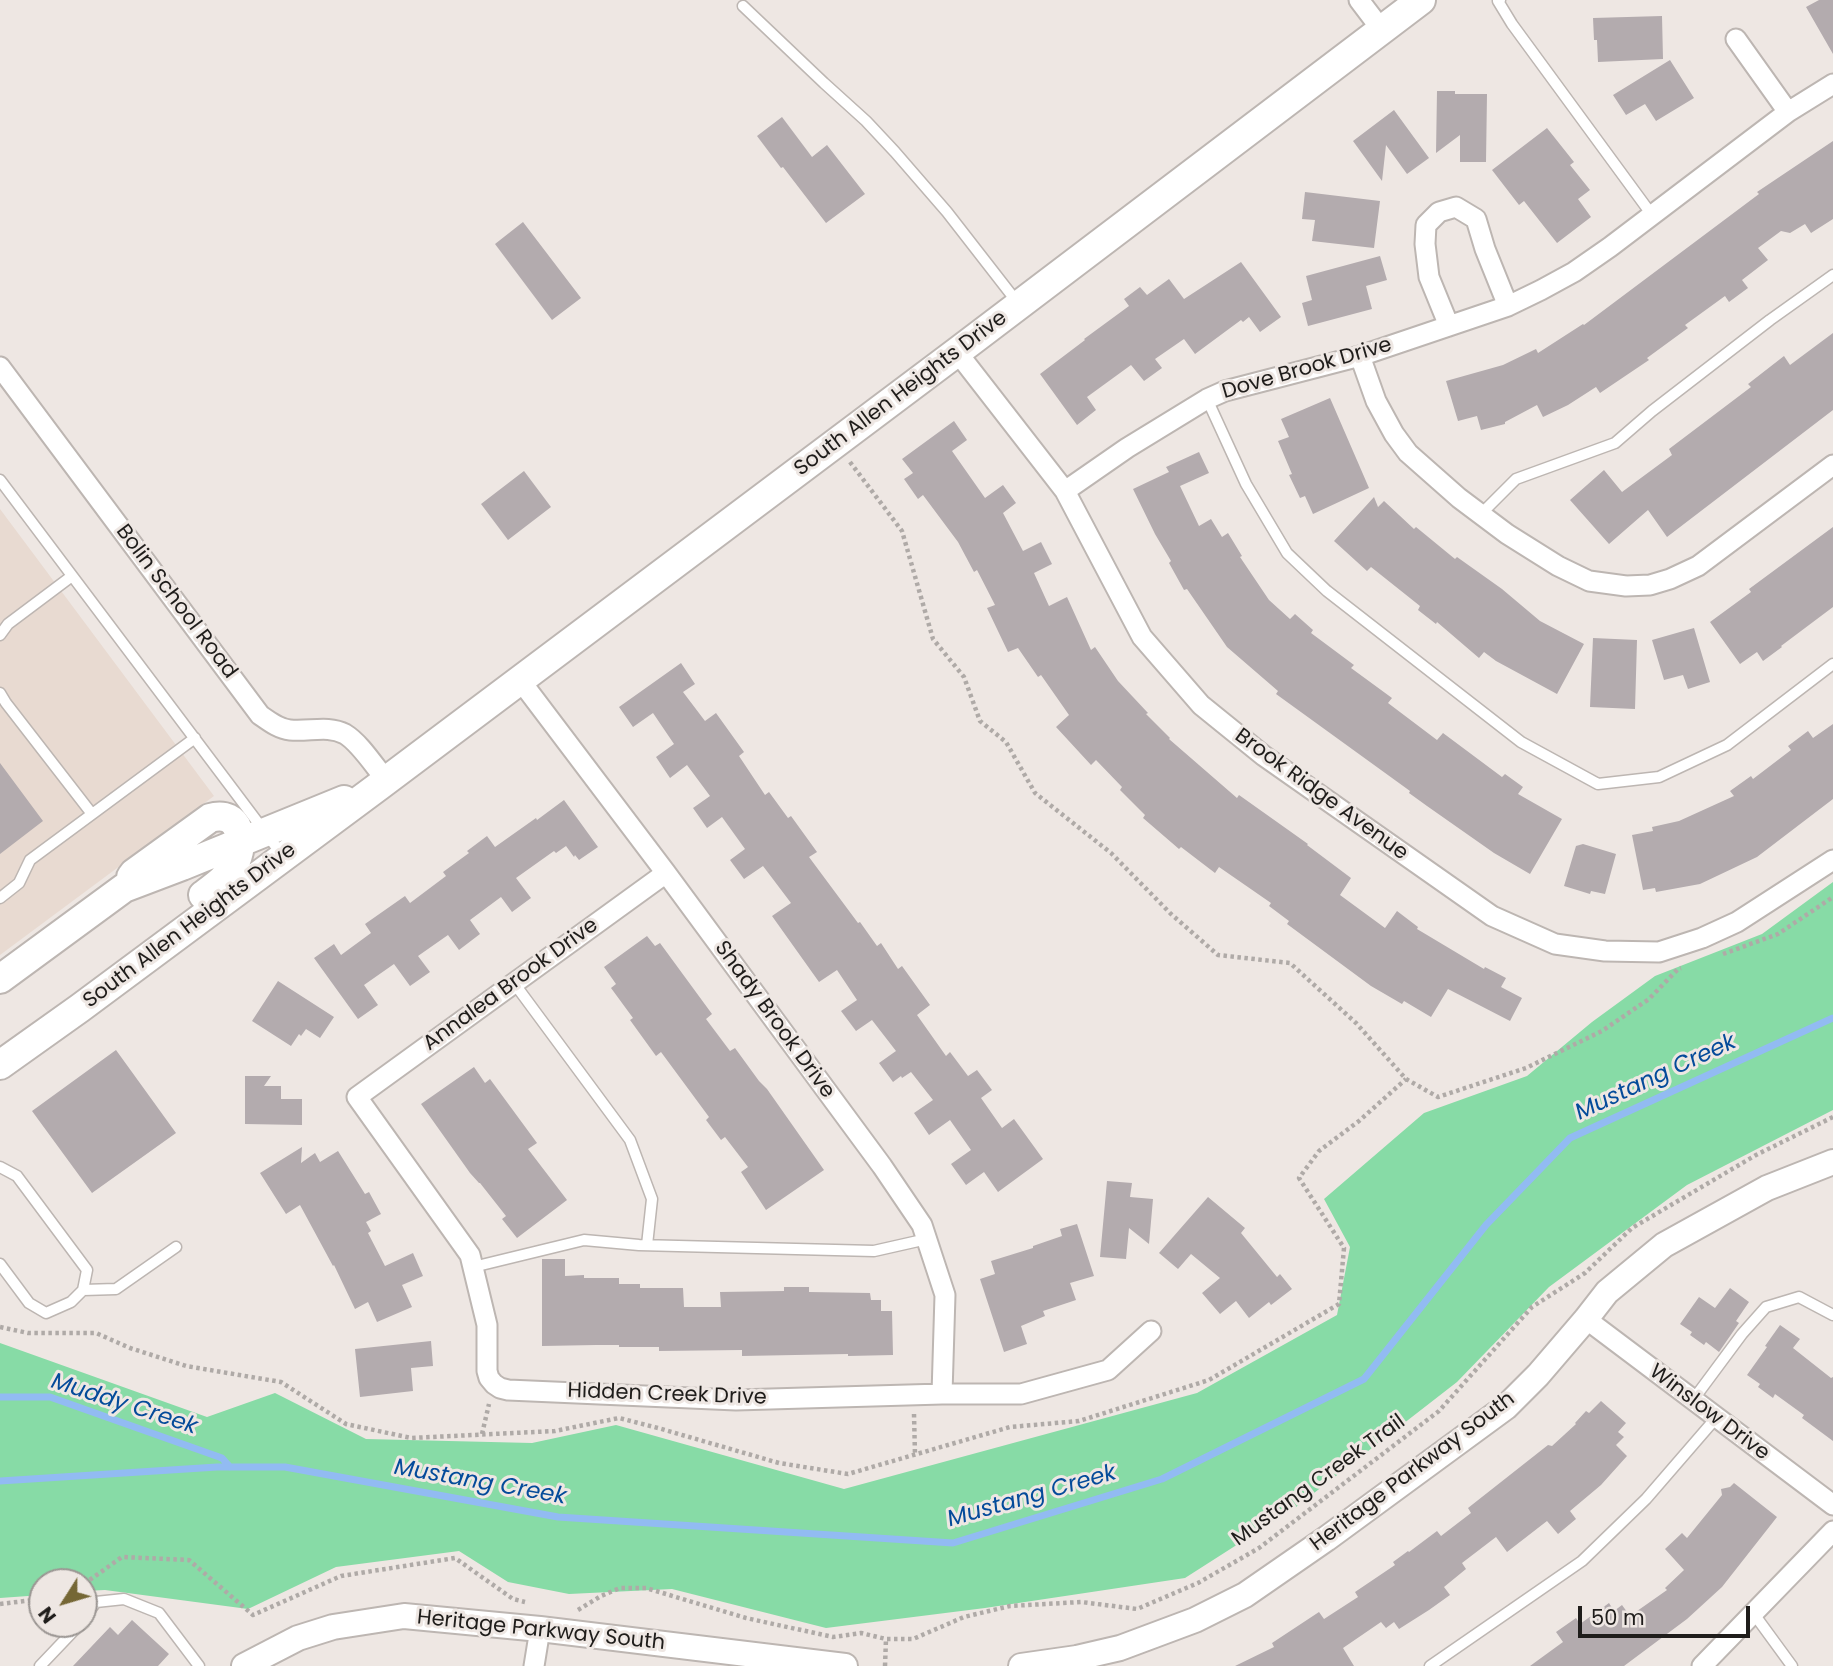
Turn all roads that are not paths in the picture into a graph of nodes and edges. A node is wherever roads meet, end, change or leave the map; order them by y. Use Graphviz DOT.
graph roads {
  1 [pos="1359,0"];
  2 [pos="1421,0"];
  3 [pos="1500,0"];
  4 [pos="743,5"];
  5 [pos="1381,29"];
  6 [pos="1736,39"];
  7 [pos="1833,84"];
  8 [pos="1787,112"];
  9 [pos="1652,215"];
  10 [pos="1833,275"];
  11 [pos="1020,305"];
  12 [pos="1508,306"];
  13 [pos="1449,326"];
  14 [pos="957,352"];
  15 [pos="1360,356"];
  16 [pos="0,368"];
  17 [pos="1207,399"];
  18 [pos="1833,465"];
  19 [pos="0,480"];
  20 [pos="1065,491"];
  21 [pos="1481,514"];
  22 [pos="72,576"];
  23 [pos="0,635"];
  24 [pos="1833,664"];
  25 [pos="520,680"];
  26 [pos="0,693"];
  27 [pos="195,738"];
  28 [pos="383,783"];
  29 [pos="239,796"];
  30 [pos="92,814"];
  31 [pos="247,833"];
  32 [pos="284,856"];
  33 [pos="1833,860"];
  34 [pos="666,873"];
  35 [pos="0,898"];
  36 [pos="0,979"];
  37 [pos="514,983"];
  38 [pos="102,991"];
  39 [pos="0,1065"];
  40 [pos="1833,1162"];
  41 [pos="0,1167"];
  42 [pos="927,1239"];
  43 [pos="647,1245"];
  44 [pos="176,1247"];
  45 [pos="0,1264"];
  46 [pos="473,1267"];
  47 [pos="83,1290"];
  48 [pos="1833,1315"];
  49 [pos="1586,1320"];
  50 [pos="1151,1331"];
  51 [pos="942,1394"];
  52 [pos="1693,1400"];
  53 [pos="1716,1418"];
  54 [pos="1833,1505"];
  55 [pos="1833,1531"];
  56 [pos="98,1602"];
  57 [pos="1754,1614"];
  58 [pos="540,1629"];
  59 [pos="67,1638"];
  60 [pos="40,1666"];
  61 [pos="199,1666"];
  62 [pos="244,1666"];
  63 [pos="534,1666"];
  64 [pos="845,1666"];
  65 [pos="1021,1666"];
  66 [pos="1430,1666"];
  67 [pos="1702,1666"];
  68 [pos="1792,1666"];
  1 -- 5 [label="street"];
  2 -- 5 [label="main road, South Allen Heights Drive"];
  3 -- 9 [label="lane"];
  4 -- 11 [label="lane"];
  5 -- 11 [label="main road, South Allen Heights Drive"];
  6 -- 8 [label="street"];
  7 -- 8 [label="street, Dove Brook Drive"];
  8 -- 9 [label="street, Dove Brook Drive"];
  9 -- 12 [label="street, Dove Brook Drive"];
  10 -- 21 [label="lane"];
  11 -- 14 [label="main road, South Allen Heights Drive"];
  12 -- 13 [label="street, Dove Brook Drive"];
  12 -- 13 [label="street"];
  13 -- 15 [label="street, Dove Brook Drive"];
  14 -- 20 [label="street, Brook Ridge Avenue"];
  14 -- 25 [label="main road, South Allen Heights Drive"];
  15 -- 17 [label="street, Dove Brook Drive"];
  15 -- 21 [label="street"];
  16 -- 28 [label="street, Bolin School Road"];
  17 -- 20 [label="street, Dove Brook Drive"];
  17 -- 24 [label="lane"];
  18 -- 21 [label="street"];
  19 -- 22 [label="lane"];
  20 -- 33 [label="street, Brook Ridge Avenue"];
  22 -- 23 [label="lane"];
  22 -- 27 [label="lane"];
  25 -- 28 [label="main road, South Allen Heights Drive"];
  25 -- 34 [label="street, Shady Brook Drive"];
  26 -- 30 [label="lane"];
  27 -- 29 [label="lane"];
  27 -- 30 [label="lane"];
  28 -- 31 [label="main road, South Allen Heights Drive"];
  28 -- 32 [label="main road, South Allen Heights Drive"];
  29 -- 31 [label="lane"];
  29 -- 31 [label="lane"];
  30 -- 35 [label="lane"];
  31 -- 32 [label="lane"];
  31 -- 36 [label="main road, South Allen Heights Drive"];
  31 -- 38 [label="main road"];
  32 -- 38 [label="main road, South Allen Heights Drive"];
  34 -- 37 [label="street, Annalea Brook Drive"];
  34 -- 42 [label="street, Shady Brook Drive"];
  37 -- 43 [label="lane"];
  37 -- 46 [label="street, Annalea Brook Drive"];
  38 -- 39 [label="main road, South Allen Heights Drive"];
  40 -- 49 [label="street, Heritage Parkway South"];
  41 -- 47 [label="lane"];
  42 -- 43 [label="lane"];
  42 -- 51 [label="street, Shady Brook Drive"];
  43 -- 46 [label="lane"];
  44 -- 47 [label="lane"];
  45 -- 47 [label="lane"];
  46 -- 51 [label="street, Hidden Creek Drive"];
  48 -- 52 [label="lane"];
  49 -- 52 [label="street, Winslow Drive"];
  49 -- 65 [label="street, Heritage Parkway South"];
  50 -- 51 [label="street, Hidden Creek Drive"];
  52 -- 53 [label="street, Winslow Drive"];
  53 -- 54 [label="street, Winslow Drive"];
  53 -- 66 [label="lane"];
  55 -- 57 [label="street"];
  56 -- 61 [label="lane"];
  57 -- 67 [label="street"];
  57 -- 68 [label="lane"];
  58 -- 62 [label="street, Heritage Parkway South"];
  58 -- 63 [label="street"];
  58 -- 64 [label="street, Heritage Parkway South"];
  59 -- 60 [label="lane"];
}
